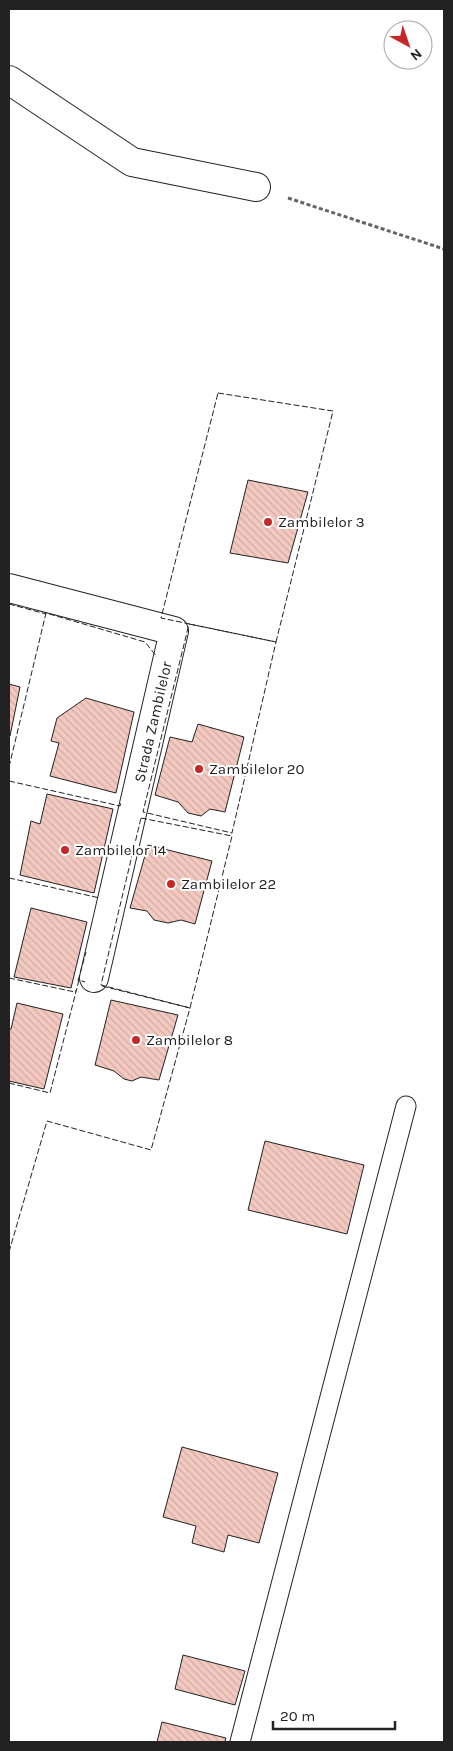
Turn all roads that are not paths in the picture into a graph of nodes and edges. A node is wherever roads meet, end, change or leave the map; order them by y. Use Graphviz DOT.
graph roads {
  1 [pos="9,80"];
  2 [pos="256,187"];
  3 [pos="9,588"];
  4 [pos="94,978"];
  5 [pos="406,1106"];
  6 [pos="240,1742"];
  1 -- 2 [label="street"];
  3 -- 4 [label="street, Strada Zambilelor"];
  5 -- 6 [label="lane"];
}
